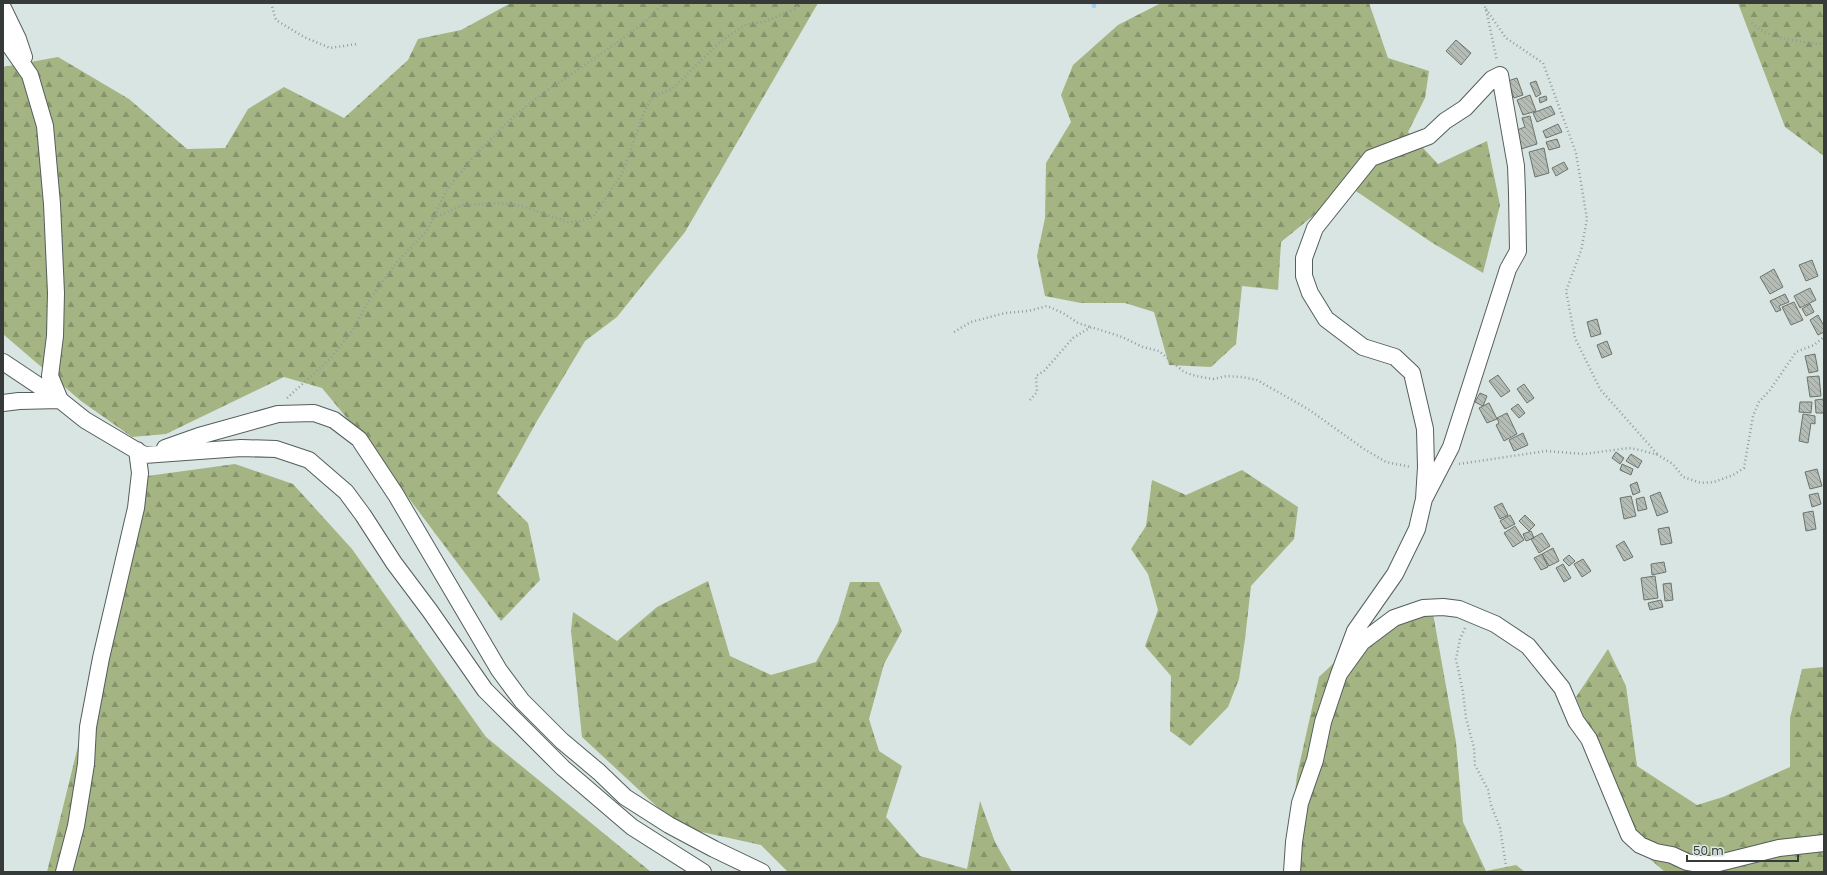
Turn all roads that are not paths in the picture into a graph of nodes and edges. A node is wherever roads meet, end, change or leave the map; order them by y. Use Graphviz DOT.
graph roads {
  1 [pos="3,8"];
  2 [pos="3,36"];
  3 [pos="30,75"];
  4 [pos="3,362"];
  5 [pos="60,400"];
  6 [pos="3,403"];
  7 [pos="140,453"];
  8 [pos="1424,498"];
  9 [pos="1339,674"];
  10 [pos="1824,843"];
  11 [pos="64,872"];
  12 [pos="703,872"];
  13 [pos="762,872"];
  14 [pos="1292,872"];
  1 -- 3 [label="street"];
  2 -- 3 [label="street"];
  3 -- 5 [label="street"];
  4 -- 5 [label="street"];
  5 -- 6 [label="street"];
  5 -- 7 [label="street"];
  7 -- 11 [label="street"];
  7 -- 12 [label="street"];
  7 -- 13 [label="street"];
  8 -- 8 [label="street"];
  8 -- 9 [label="street"];
  9 -- 10 [label="street"];
  9 -- 14 [label="street"];
}
